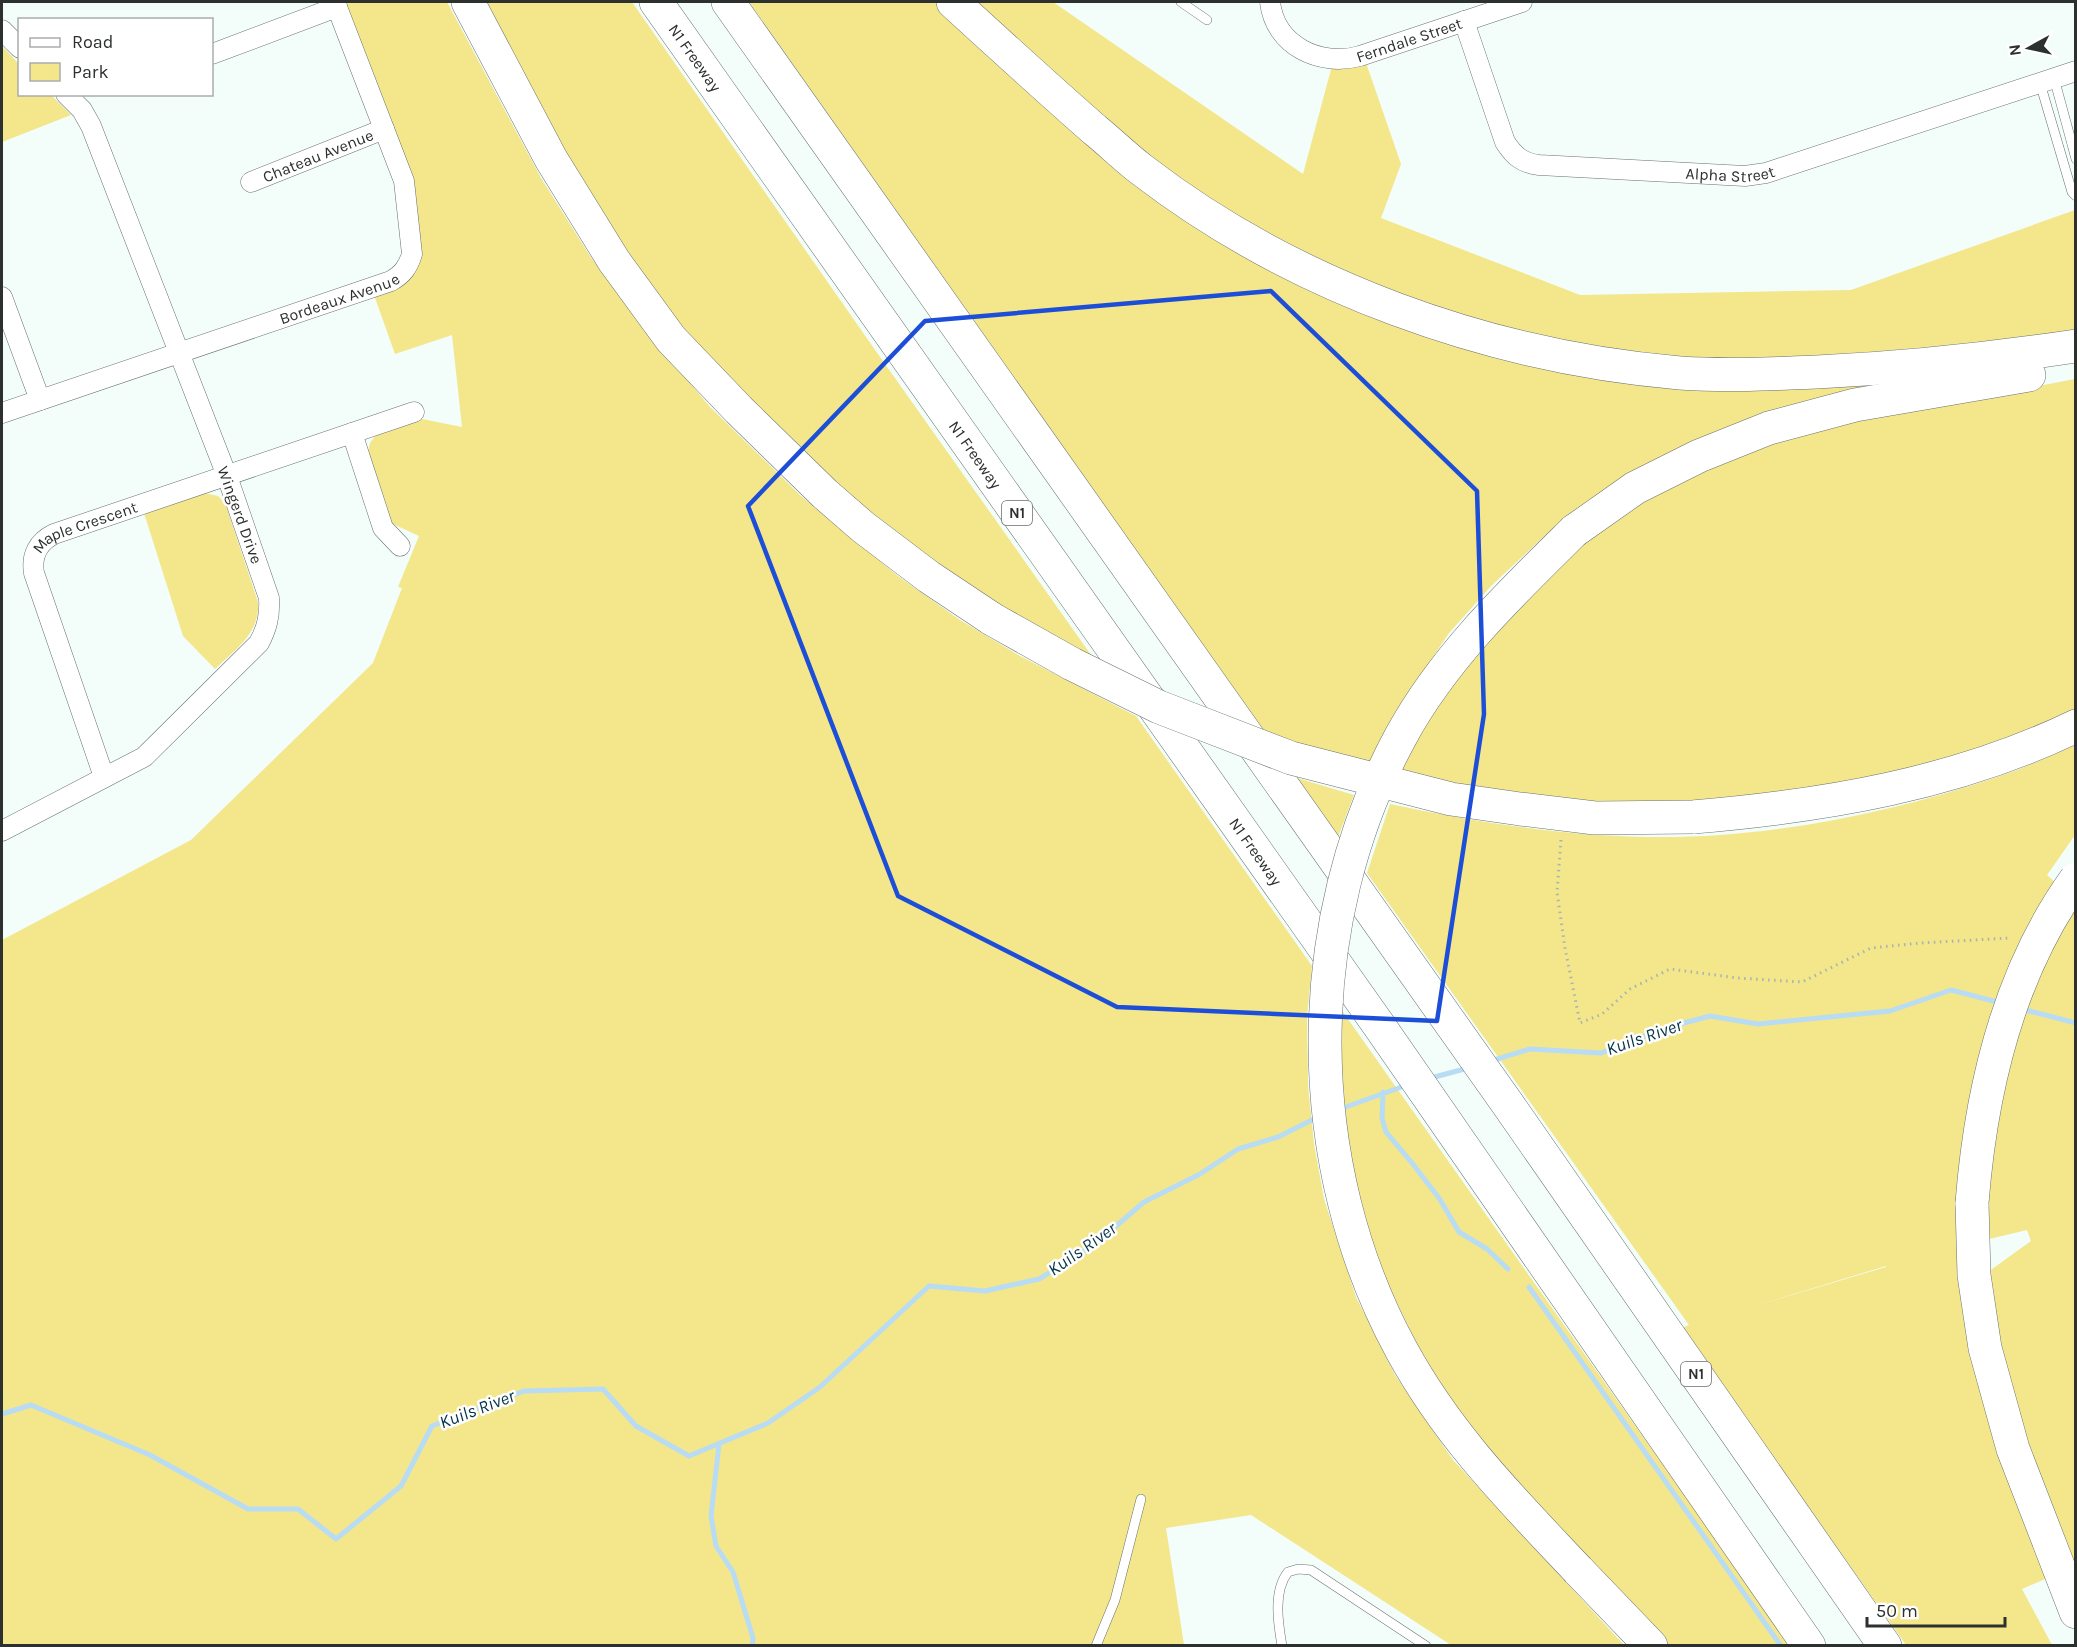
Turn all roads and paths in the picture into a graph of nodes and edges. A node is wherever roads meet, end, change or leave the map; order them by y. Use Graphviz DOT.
graph roads {
  1 [pos="468,2"];
  2 [pos="656,2"];
  3 [pos="728,2"];
  4 [pos="953,2"];
  5 [pos="1181,2"];
  6 [pos="1270,2"];
  7 [pos="1522,2"];
  8 [pos="336,4"];
  9 [pos="1207,20"];
  10 [pos="1464,21"];
  11 [pos="2,30"];
  12 [pos="18,46"];
  13 [pos="213,54"];
  14 [pos="2076,71"];
  15 [pos="2047,81"];
  16 [pos="68,96"];
  17 [pos="384,129"];
  18 [pos="2076,159"];
  19 [pos="250,182"];
  20 [pos="2076,196"];
  21 [pos="2,297"];
  22 [pos="2076,346"];
  23 [pos="179,353"];
  24 [pos="2076,367"];
  25 [pos="40,400"];
  26 [pos="414,412"];
  27 [pos="2,413"];
  28 [pos="352,433"];
  29 [pos="227,476"];
  30 [pos="400,546"];
  31 [pos="2076,726"];
  32 [pos="104,777"];
  33 [pos="2,831"];
  34 [pos="1561,833"];
  35 [pos="2076,879"];
  36 [pos="2016,938"];
  37 [pos="1142,1498"];
  38 [pos="2076,1612"];
  39 [pos="1096,1646"];
  40 [pos="1282,1646"];
  41 [pos="1426,1646"];
  42 [pos="1651,1646"];
  43 [pos="1809,1646"];
  44 [pos="1886,1646"];
  1 -- 31 [label="highway, bridge"];
  2 -- 43 [label="highway, N1 Freeway / N1"];
  3 -- 44 [label="highway, N1"];
  4 -- 22 [label="highway"];
  5 -- 9 [label="lane"];
  6 -- 10 [label="street, Ferndale Street"];
  7 -- 10 [label="street, Ferndale Street"];
  8 -- 13 [label="street"];
  8 -- 17 [label="street, Bordeaux Avenue"];
  10 -- 15 [label="street, Alpha Street"];
  11 -- 12 [label="street"];
  14 -- 15 [label="street, Alpha Street"];
  15 -- 18 [label="lane"];
  15 -- 20 [label="lane"];
  16 -- 23 [label="street, Wingerd Drive"];
  17 -- 19 [label="street, Chateau Avenue"];
  17 -- 23 [label="street, Bordeaux Avenue"];
  21 -- 25 [label="street"];
  23 -- 25 [label="street, Bordeaux Avenue"];
  23 -- 29 [label="street, Wingerd Drive"];
  24 -- 42 [label="highway, bridge"];
  25 -- 27 [label="street, Bordeaux Avenue"];
  26 -- 28 [label="street, Maple Crescent"];
  28 -- 29 [label="street, Maple Crescent"];
  28 -- 30 [label="street"];
  29 -- 32 [label="street, Wingerd Drive"];
  29 -- 32 [label="street, Maple Crescent"];
  32 -- 33 [label="street, Wingerd Drive"];
  34 -- 36 [label="path"];
  35 -- 38 [label="highway, bridge"];
  37 -- 39 [label="lane"];
  40 -- 41 [label="lane"];
}
